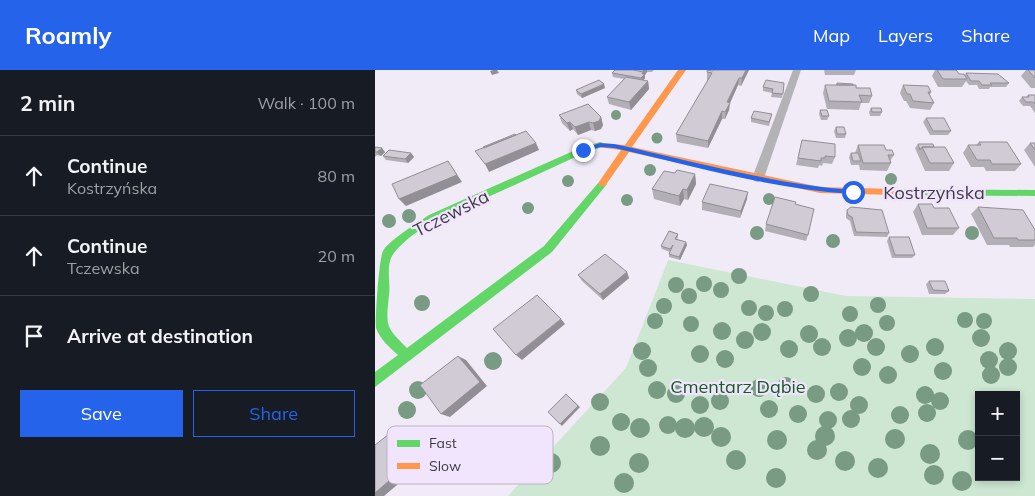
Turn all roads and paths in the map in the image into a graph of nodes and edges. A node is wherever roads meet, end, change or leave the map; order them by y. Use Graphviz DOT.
graph roads {
  1 [pos="682,70"];
  2 [pos="797,70"];
  3 [pos="627,149"];
  4 [pos="758,178"];
  5 [pos="1035,193"];
  6 [pos="407,356"];
  7 [pos="375,380"];
  1 -- 3 [label="street"];
  2 -- 4 [label="lane"];
  3 -- 4 [label="street, Kostrzyńska"];
  3 -- 6 [label="street"];
  3 -- 6 [label="street, Tczewska"];
  4 -- 5 [label="street, Kostrzyńska"];
  6 -- 7 [label="street"];
}
